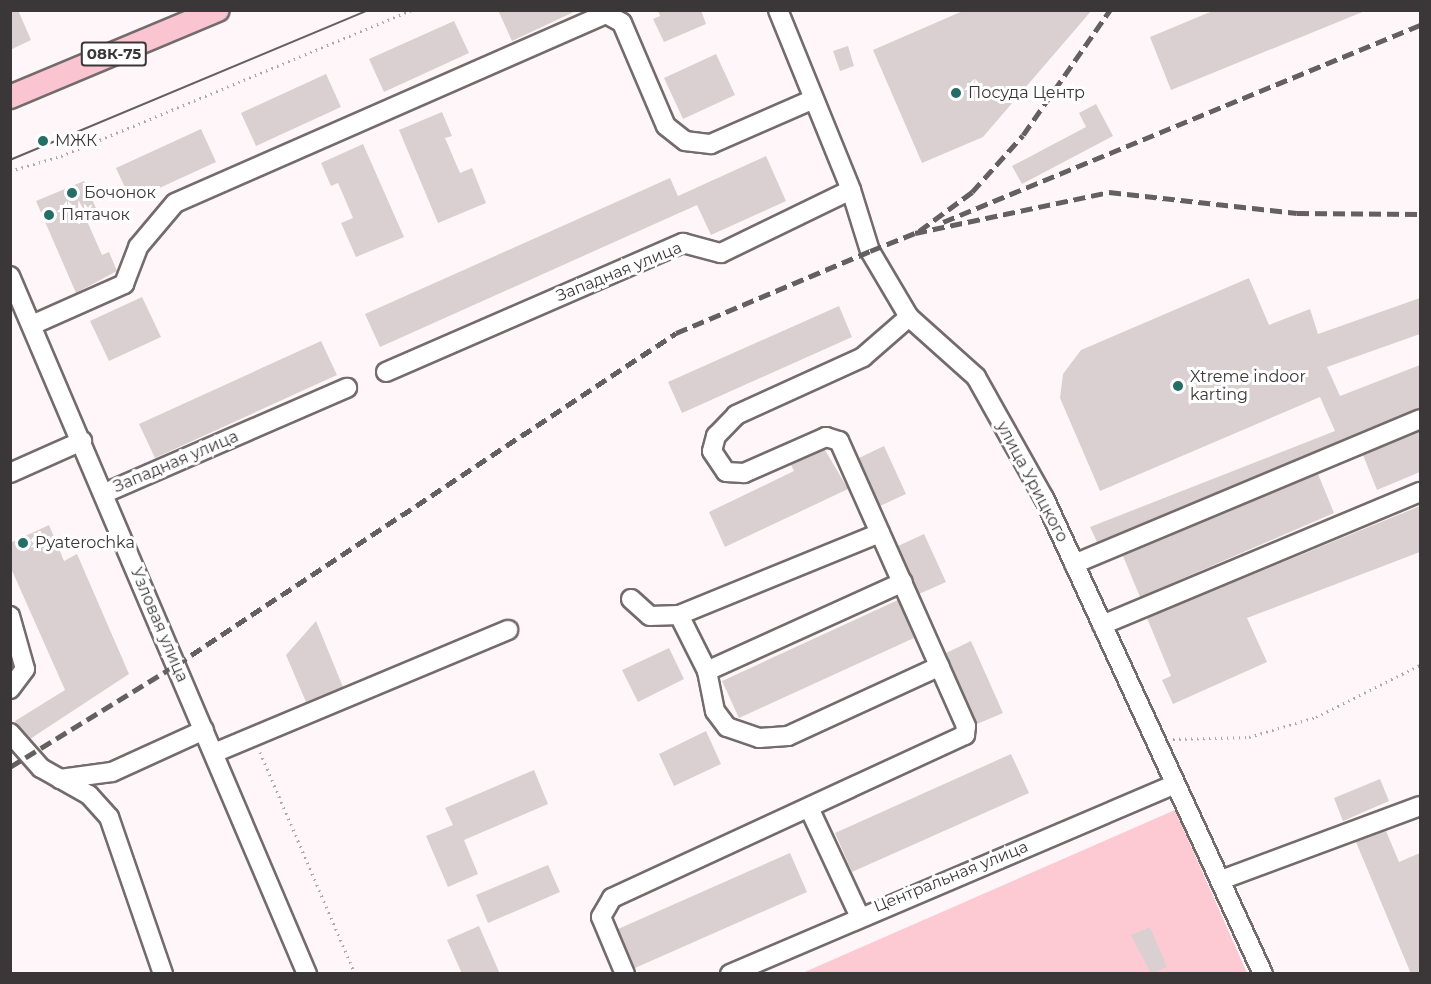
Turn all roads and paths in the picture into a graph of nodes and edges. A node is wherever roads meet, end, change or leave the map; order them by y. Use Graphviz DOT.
graph roads {
  1 [pos="218,10"];
  2 [pos="411,10"];
  3 [pos="778,10"];
  4 [pos="10,97"];
  5 [pos="814,99"];
  6 [pos="10,171"];
  7 [pos="851,190"];
  8 [pos="10,276"];
  9 [pos="909,317"];
  10 [pos="32,325"];
  11 [pos="386,372"];
  12 [pos="347,388"];
  13 [pos="1420,418"];
  14 [pos="82,441"];
  15 [pos="10,473"];
  16 [pos="1420,492"];
  17 [pos="105,493"];
  18 [pos="880,533"];
  19 [pos="1074,564"];
  20 [pos="903,582"];
  21 [pos="631,599"];
  22 [pos="680,615"];
  23 [pos="10,616"];
  24 [pos="650,616"];
  25 [pos="1102,626"];
  26 [pos="508,630"];
  27 [pos="692,644"];
  28 [pos="1420,665"];
  29 [pos="940,666"];
  30 [pos="707,671"];
  31 [pos="10,689"];
  32 [pos="204,730"];
  33 [pos="10,733"];
  34 [pos="253,736"];
  35 [pos="1154,740"];
  36 [pos="214,753"];
  37 [pos="55,779"];
  38 [pos="1174,785"];
  39 [pos="1420,806"];
  40 [pos="810,810"];
  41 [pos="1221,880"];
  42 [pos="859,915"];
  43 [pos="163,974"];
  44 [pos="307,974"];
  45 [pos="355,974"];
  46 [pos="625,974"];
  47 [pos="730,974"];
  48 [pos="1263,974"];
  1 -- 4 [label="main road, 08К-75"];
  2 -- 6 [label="path"];
  3 -- 5 [label="street, улица Урицкого"];
  5 -- 7 [label="street, улица Урицкого"];
  5 -- 10 [label="street"];
  7 -- 9 [label="street, улица Урицкого"];
  7 -- 11 [label="street, Западная улица"];
  8 -- 10 [label="street, Узловая улица"];
  9 -- 18 [label="street"];
  9 -- 19 [label="street, улица Урицкого"];
  10 -- 14 [label="street, Узловая улица"];
  12 -- 17 [label="street, Западная улица"];
  13 -- 19 [label="street"];
  14 -- 15 [label="street"];
  14 -- 17 [label="street, Узловая улица"];
  16 -- 25 [label="street"];
  17 -- 32 [label="street, Узловая улица"];
  18 -- 20 [label="street"];
  18 -- 22 [label="street"];
  19 -- 25 [label="street, улица Урицкого"];
  20 -- 29 [label="street"];
  20 -- 30 [label="street"];
  21 -- 24 [label="street"];
  22 -- 24 [label="street"];
  22 -- 27 [label="street"];
  23 -- 31 [label="street"];
  24 -- 27 [label="street"];
  25 -- 35 [label="street, улица Урицкого"];
  26 -- 34 [label="street"];
  27 -- 30 [label="street"];
  28 -- 35 [label="path"];
  29 -- 30 [label="street"];
  29 -- 40 [label="street"];
  32 -- 36 [label="street, Узловая улица"];
  32 -- 37 [label="street"];
  33 -- 37 [label="street"];
  34 -- 36 [label="street"];
  34 -- 45 [label="path"];
  35 -- 38 [label="street, улица Урицкого"];
  36 -- 44 [label="street, Узловая улица"];
  37 -- 43 [label="street"];
  38 -- 41 [label="street, улица Урицкого"];
  38 -- 42 [label="street, Центральная улица"];
  39 -- 41 [label="street"];
  40 -- 42 [label="street"];
  40 -- 46 [label="street"];
  41 -- 48 [label="street, улица Урицкого"];
  42 -- 47 [label="street, Центральная улица"];
}
